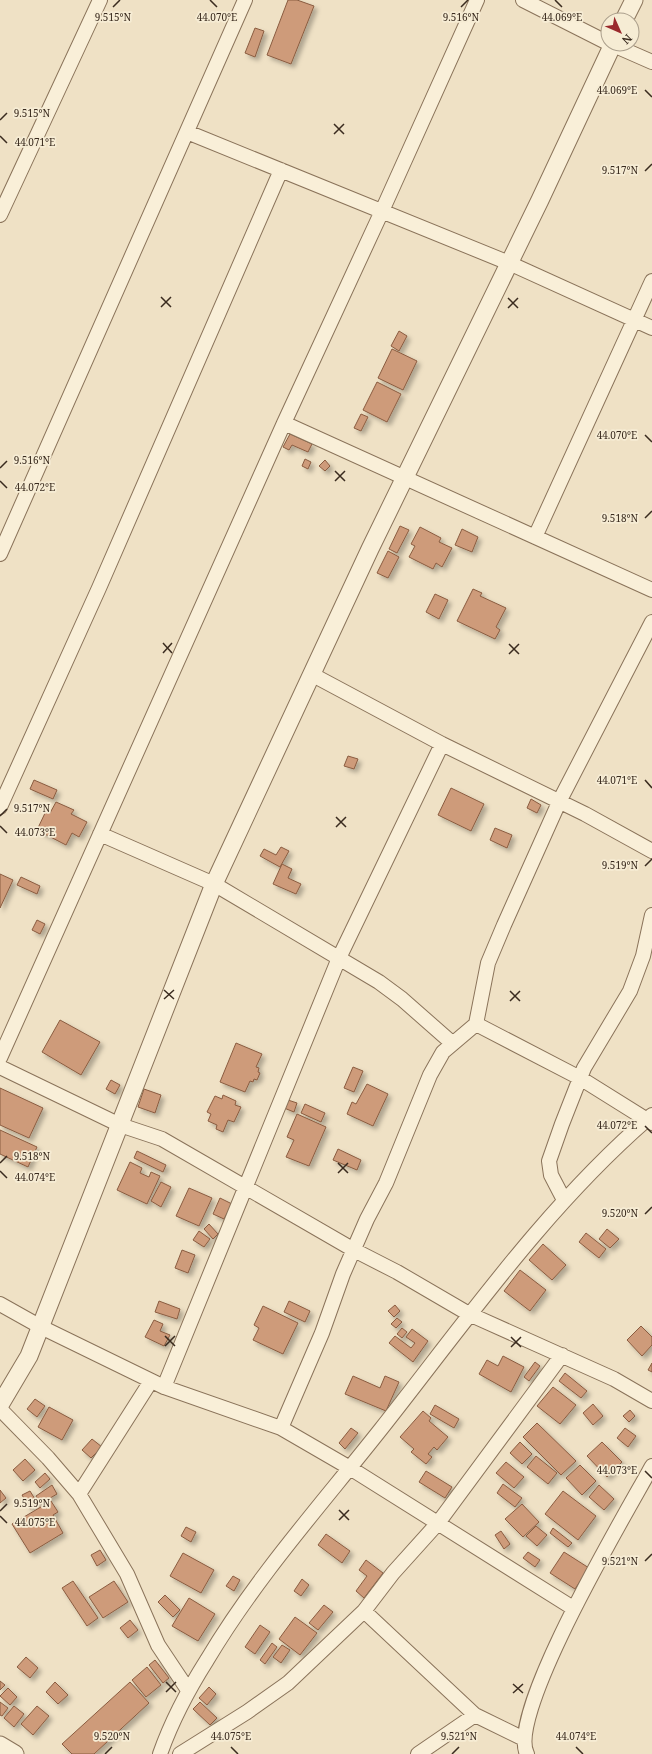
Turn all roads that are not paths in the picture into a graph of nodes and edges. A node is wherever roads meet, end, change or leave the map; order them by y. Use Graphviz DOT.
graph roads {
  1 [pos="100,0"];
  2 [pos="245,0"];
  3 [pos="477,0"];
  4 [pos="523,0"];
  5 [pos="634,0"];
  6 [pos="628,12"];
  7 [pos="600,38"];
  8 [pos="607,52"];
  9 [pos="629,52"];
  10 [pos="652,62"];
  11 [pos="187,132"];
  12 [pos="281,170"];
  13 [pos="382,211"];
  14 [pos="0,215"];
  15 [pos="509,263"];
  16 [pos="652,281"];
  17 [pos="634,320"];
  18 [pos="652,328"];
  19 [pos="284,423"];
  20 [pos="405,478"];
  21 [pos="535,537"];
  22 [pos="0,554"];
  23 [pos="652,590"];
  24 [pos="652,622"];
  25 [pos="311,674"];
  26 [pos="442,744"];
  27 [pos="560,800"];
  28 [pos="0,807"];
  29 [pos="100,834"];
  30 [pos="652,851"];
  31 [pos="214,884"];
  32 [pos="652,916"];
  33 [pos="339,958"];
  34 [pos="476,1024"];
  35 [pos="452,1043"];
  36 [pos="0,1058"];
  37 [pos="0,1067"];
  38 [pos="580,1078"];
  39 [pos="650,1119"];
  40 [pos="120,1125"];
  41 [pos="245,1188"];
  42 [pos="564,1200"];
  43 [pos="354,1250"];
  44 [pos="0,1304"];
  45 [pos="469,1314"];
  46 [pos="41,1327"];
  47 [pos="562,1355"];
  48 [pos="158,1384"];
  49 [pos="652,1401"];
  50 [pos="0,1405"];
  51 [pos="0,1409"];
  52 [pos="281,1428"];
  53 [pos="652,1466"];
  54 [pos="350,1468"];
  55 [pos="79,1494"];
  56 [pos="438,1523"];
  57 [pos="573,1608"];
  58 [pos="364,1611"];
  59 [pos="188,1690"];
  60 [pos="475,1715"];
  61 [pos="524,1739"];
  62 [pos="0,1745"];
  63 [pos="15,1754"];
  64 [pos="160,1754"];
  65 [pos="180,1754"];
  66 [pos="418,1754"];
  67 [pos="527,1754"];
  1 -- 14 [label="street"];
  2 -- 11 [label="street"];
  3 -- 13 [label="street"];
  4 -- 7 [label="street"];
  5 -- 6 [label="street"];
  8 -- 15 [label="street"];
  9 -- 10 [label="street"];
  11 -- 12 [label="street"];
  11 -- 22 [label="street"];
  12 -- 13 [label="street"];
  12 -- 28 [label="street"];
  13 -- 15 [label="street"];
  13 -- 19 [label="street"];
  15 -- 17 [label="street"];
  15 -- 20 [label="street"];
  16 -- 17 [label="street"];
  17 -- 18 [label="street"];
  17 -- 21 [label="street"];
  19 -- 20 [label="street"];
  19 -- 29 [label="street"];
  20 -- 21 [label="street"];
  20 -- 25 [label="street"];
  21 -- 23 [label="street"];
  24 -- 27 [label="street"];
  25 -- 26 [label="street"];
  25 -- 31 [label="street"];
  26 -- 27 [label="street"];
  26 -- 33 [label="street"];
  27 -- 30 [label="street"];
  27 -- 34 [label="street"];
  29 -- 31 [label="street"];
  29 -- 36 [label="street"];
  31 -- 33 [label="street"];
  31 -- 40 [label="street"];
  32 -- 38 [label="street"];
  33 -- 35 [label="street"];
  33 -- 41 [label="street"];
  34 -- 35 [label="street"];
  34 -- 38 [label="street"];
  35 -- 43 [label="street"];
  37 -- 40 [label="street"];
  38 -- 39 [label="street"];
  38 -- 42 [label="street"];
  39 -- 42 [label="street"];
  40 -- 41 [label="street"];
  40 -- 46 [label="street"];
  41 -- 43 [label="street"];
  41 -- 48 [label="street"];
  42 -- 45 [label="street"];
  43 -- 45 [label="street"];
  43 -- 52 [label="street"];
  44 -- 46 [label="street"];
  45 -- 47 [label="street"];
  45 -- 54 [label="street"];
  46 -- 48 [label="street"];
  46 -- 50 [label="street"];
  47 -- 49 [label="street"];
  47 -- 56 [label="street"];
  48 -- 52 [label="street"];
  48 -- 55 [label="street"];
  51 -- 55 [label="street"];
  52 -- 54 [label="street"];
  53 -- 57 [label="street"];
  54 -- 56 [label="street"];
  54 -- 59 [label="street"];
  55 -- 59 [label="street"];
  56 -- 57 [label="street"];
  56 -- 58 [label="street"];
  57 -- 61 [label="street"];
  58 -- 60 [label="street"];
  58 -- 65 [label="street"];
  59 -- 64 [label="street"];
  60 -- 61 [label="street"];
  60 -- 66 [label="street"];
  61 -- 67 [label="street"];
  62 -- 63 [label="street"];
}
